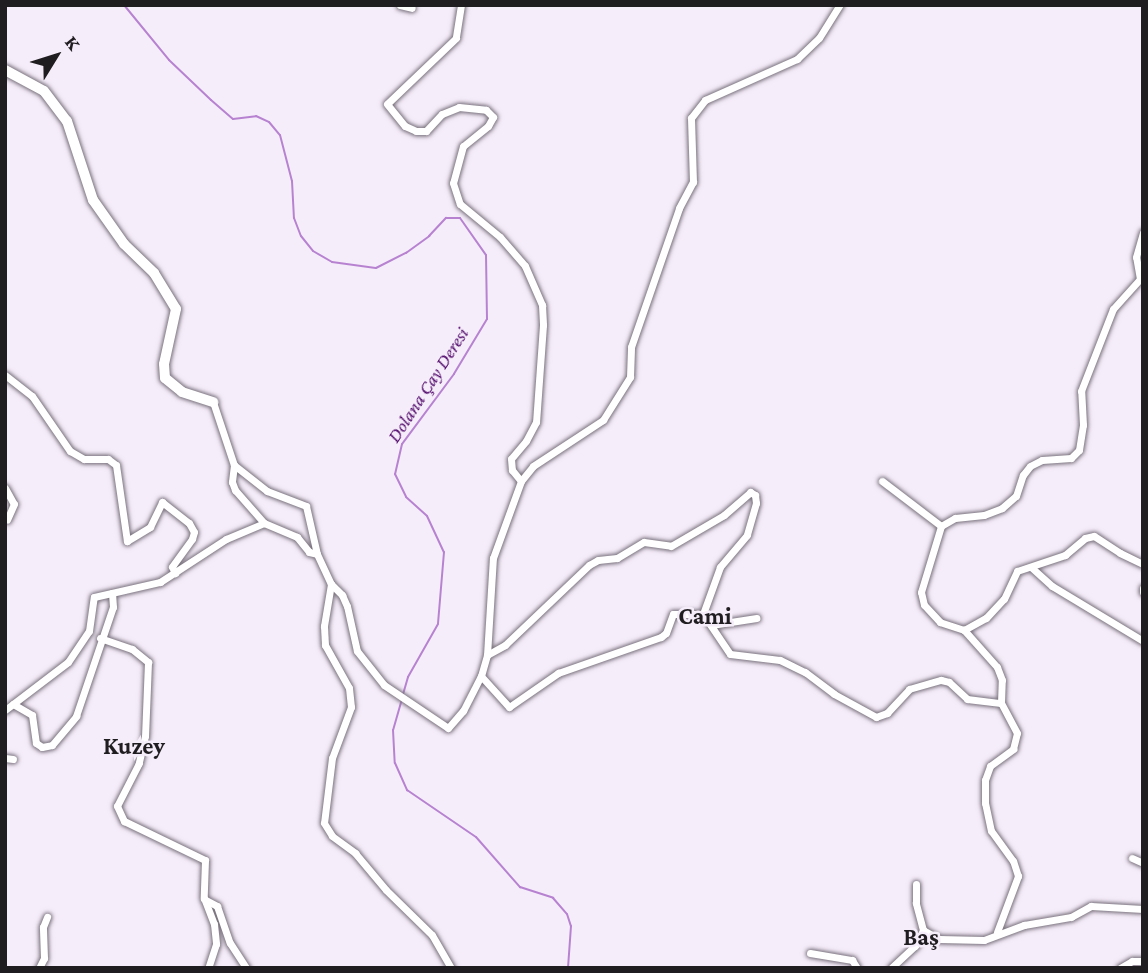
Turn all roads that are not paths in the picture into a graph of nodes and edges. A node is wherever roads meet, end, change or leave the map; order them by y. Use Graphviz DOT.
graph roads {
  1 [pos="400,5"];
  2 [pos="461,5"];
  3 [pos="840,5"];
  4 [pos="412,8"];
  5 [pos="5,70"];
  6 [pos="1143,232"];
  7 [pos="5,376"];
  8 [pos="213,402"];
  9 [pos="234,465"];
  10 [pos="521,481"];
  11 [pos="881,481"];
  12 [pos="5,488"];
  13 [pos="6,522"];
  14 [pos="264,523"];
  15 [pos="941,526"];
  16 [pos="317,554"];
  17 [pos="1143,564"];
  18 [pos="1032,568"];
  19 [pos="175,573"];
  20 [pos="331,584"];
  21 [pos="112,593"];
  22 [pos="703,614"];
  23 [pos="756,618"];
  24 [pos="711,625"];
  25 [pos="964,630"];
  26 [pos="100,638"];
  27 [pos="1143,641"];
  28 [pos="487,655"];
  29 [pos="481,676"];
  30 [pos="1001,703"];
  31 [pos="13,704"];
  32 [pos="5,710"];
  33 [pos="1132,858"];
  34 [pos="1143,863"];
  35 [pos="916,884"];
  36 [pos="204,898"];
  37 [pos="1143,909"];
  38 [pos="47,917"];
  39 [pos="923,930"];
  40 [pos="997,933"];
  41 [pos="810,953"];
  42 [pos="1143,961"];
  43 [pos="39,968"];
  44 [pos="208,968"];
  45 [pos="246,968"];
  46 [pos="451,968"];
  47 [pos="857,968"];
  48 [pos="891,968"];
  49 [pos="1120,968"];
  1 -- 4 [label="street"];
  2 -- 10 [label="street"];
  3 -- 10 [label="street"];
  5 -- 8 [label="street"];
  6 -- 15 [label="street"];
  7 -- 19 [label="street"];
  8 -- 9 [label="street"];
  9 -- 14 [label="street"];
  9 -- 16 [label="street"];
  10 -- 28 [label="street"];
  11 -- 15 [label="street"];
  12 -- 13 [label="street"];
  14 -- 16 [label="street"];
  14 -- 19 [label="street"];
  15 -- 25 [label="street"];
  16 -- 20 [label="street"];
  17 -- 18 [label="street"];
  18 -- 25 [label="street"];
  18 -- 27 [label="street"];
  19 -- 21 [label="street"];
  20 -- 29 [label="street"];
  20 -- 46 [label="street"];
  21 -- 26 [label="street"];
  21 -- 31 [label="street"];
  22 -- 24 [label="street"];
  22 -- 28 [label="street"];
  22 -- 29 [label="street"];
  23 -- 24 [label="street"];
  24 -- 30 [label="street"];
  25 -- 30 [label="street"];
  26 -- 31 [label="street"];
  26 -- 36 [label="street"];
  28 -- 29 [label="street"];
  30 -- 40 [label="street"];
  31 -- 32 [label="street"];
  33 -- 34 [label="street"];
  35 -- 39 [label="street"];
  36 -- 44 [label="street"];
  36 -- 45 [label="street"];
  37 -- 40 [label="street"];
  38 -- 43 [label="street"];
  39 -- 40 [label="street"];
  39 -- 48 [label="street"];
  41 -- 47 [label="street"];
  42 -- 49 [label="street"];
}
